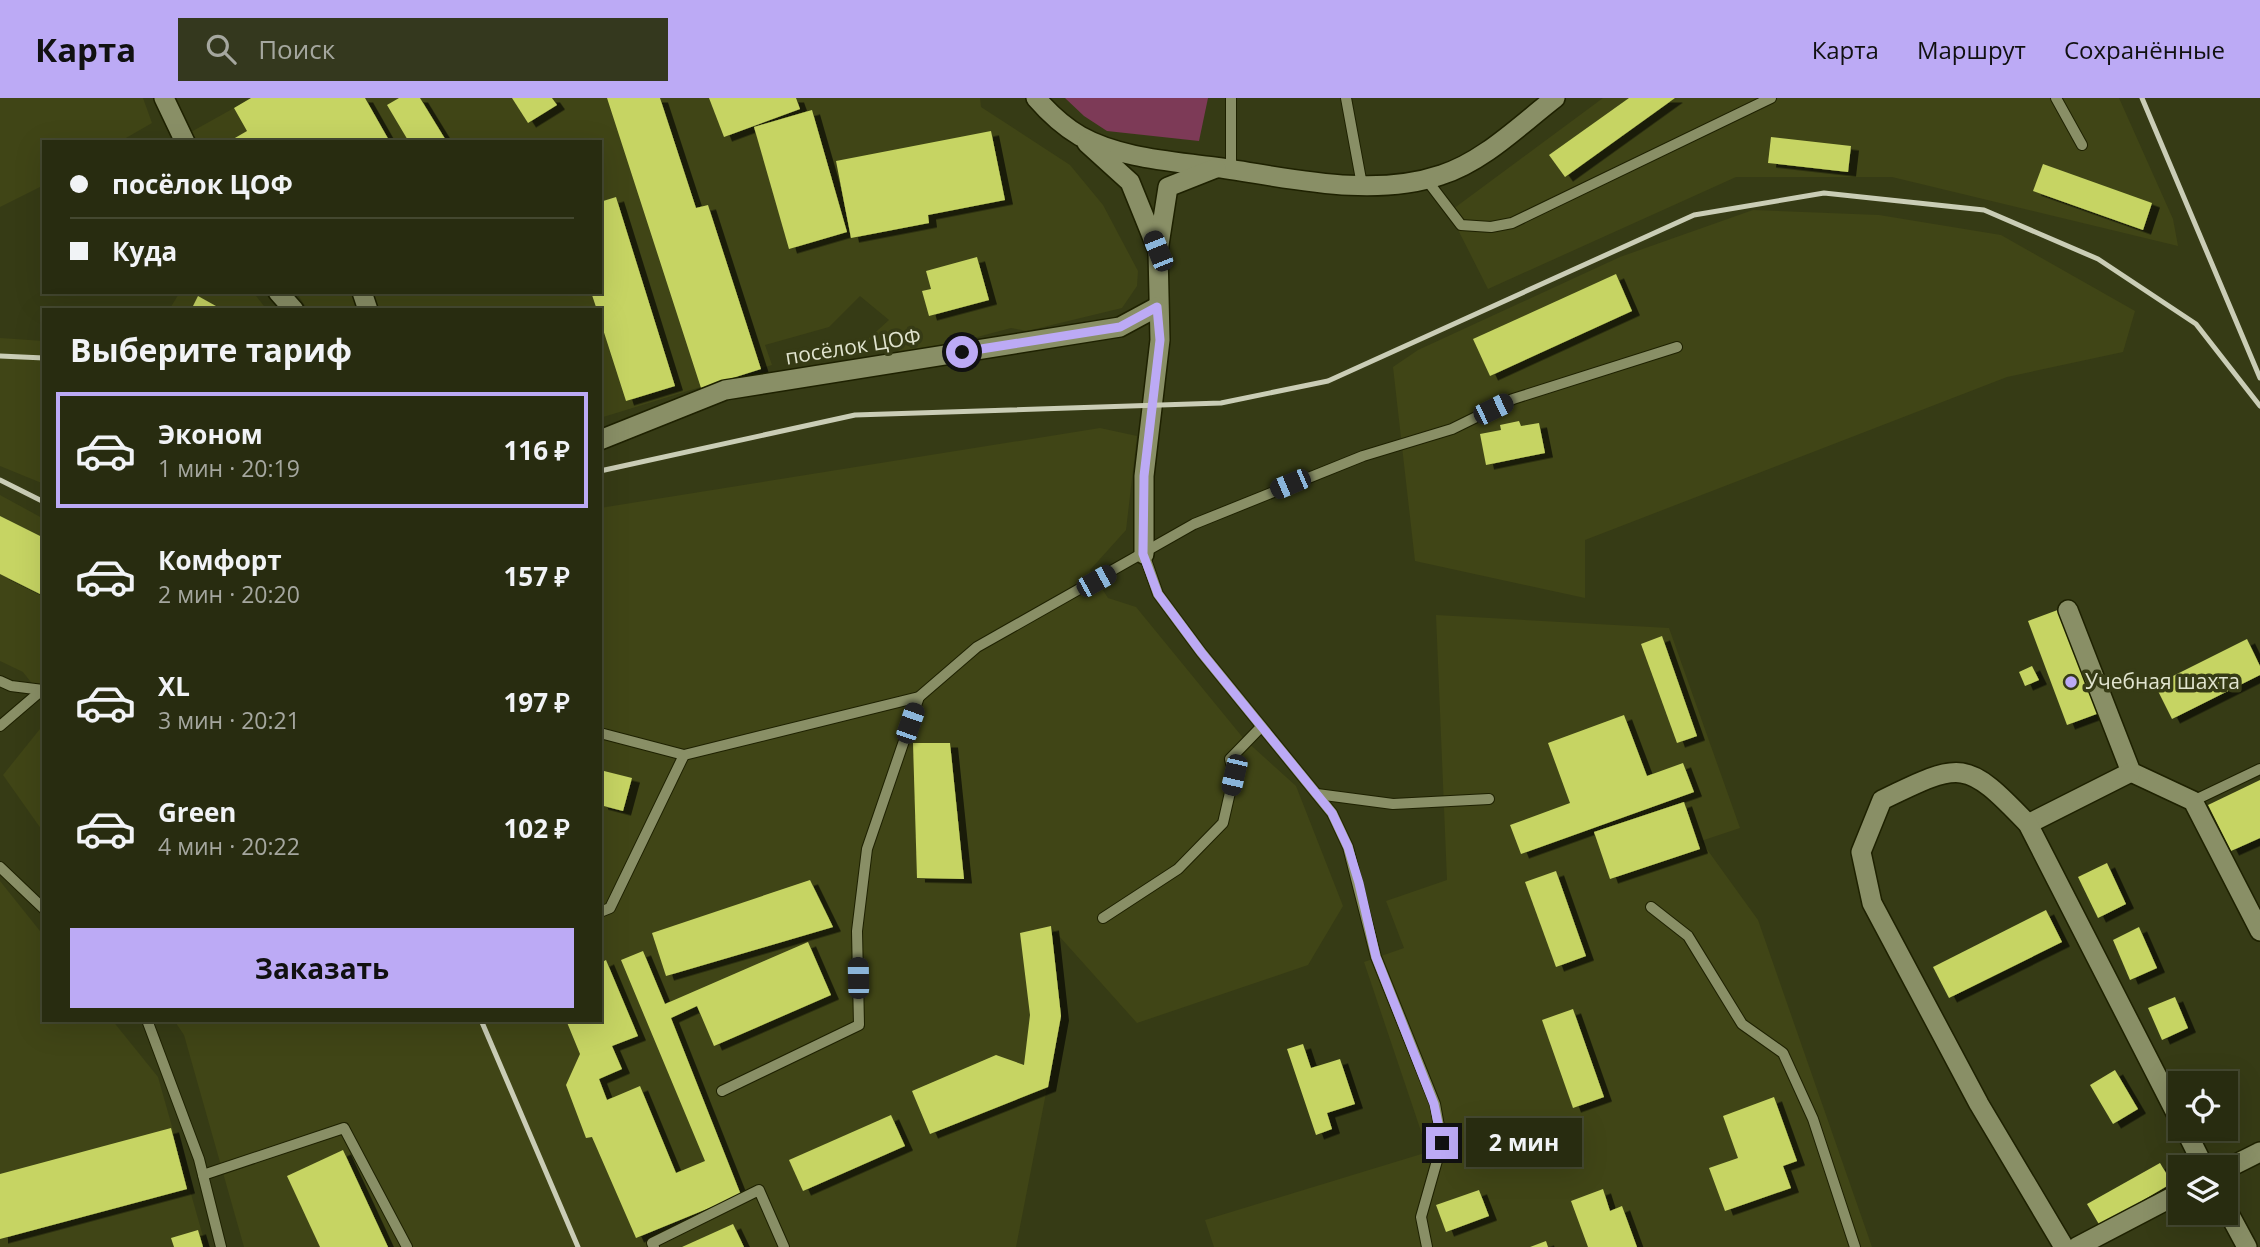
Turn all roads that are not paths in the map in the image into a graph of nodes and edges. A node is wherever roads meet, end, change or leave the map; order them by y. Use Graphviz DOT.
graph roads {
  1 [pos="164,98"];
  2 [pos="1036,98"];
  3 [pos="1231,98"];
  4 [pos="1346,98"];
  5 [pos="1555,98"];
  6 [pos="1771,98"];
  7 [pos="2056,98"];
  8 [pos="1082,137"];
  9 [pos="184,140"];
  10 [pos="2082,145"];
  11 [pos="1224,168"];
  12 [pos="1426,179"];
  13 [pos="1362,185"];
  14 [pos="1158,251"];
  15 [pos="280,294"];
  16 [pos="1157,307"];
  17 [pos="292,308"];
  18 [pos="1676,347"];
  19 [pos="602,439"];
  20 [pos="1143,554"];
  21 [pos="2068,610"];
  22 [pos="0,681"];
  23 [pos="42,690"];
  24 [pos="42,691"];
  25 [pos="919,697"];
  26 [pos="0,726"];
  27 [pos="1261,727"];
  28 [pos="602,734"];
  29 [pos="684,755"];
  30 [pos="2260,769"];
  31 [pos="2132,772"];
  32 [pos="1317,794"];
  33 [pos="1489,799"];
  34 [pos="2193,801"];
  35 [pos="2028,824"];
  36 [pos="0,867"];
  37 [pos="42,907"];
  38 [pos="1651,907"];
  39 [pos="602,911"];
  40 [pos="1103,918"];
  41 [pos="2260,930"];
  42 [pos="148,1022"];
  43 [pos="722,1091"];
  44 [pos="2168,1098"];
  45 [pos="2260,1152"];
  46 [pos="2238,1164"];
  47 [pos="203,1175"];
  48 [pos="2168,1199"];
  49 [pos="2235,1225"];
  50 [pos="650,1246"];
  51 [pos="221,1247"];
  52 [pos="407,1247"];
  53 [pos="784,1247"];
  54 [pos="1427,1247"];
  55 [pos="1855,1247"];
  56 [pos="2064,1247"];
  57 [pos="2077,1247"];
  58 [pos="2247,1247"];
  1 -- 9 [label="street"];
  2 -- 8 [label="street"];
  3 -- 11 [label="lane"];
  4 -- 13 [label="lane"];
  5 -- 12 [label="street"];
  6 -- 12 [label="lane"];
  7 -- 10 [label="lane"];
  8 -- 11 [label="street"];
  8 -- 14 [label="street"];
  11 -- 13 [label="street"];
  11 -- 14 [label="street"];
  12 -- 13 [label="street"];
  14 -- 16 [label="street"];
  15 -- 17 [label="street"];
  16 -- 19 [label="street, посёлок ЦОФ"];
  16 -- 20 [label="street"];
  18 -- 20 [label="lane"];
  20 -- 25 [label="lane"];
  20 -- 27 [label="lane"];
  21 -- 31 [label="street"];
  22 -- 23 [label="lane"];
  24 -- 26 [label="lane"];
  25 -- 29 [label="lane"];
  25 -- 43 [label="lane"];
  27 -- 32 [label="lane"];
  27 -- 40 [label="lane"];
  28 -- 29 [label="lane"];
  29 -- 39 [label="lane"];
  30 -- 34 [label="lane"];
  31 -- 34 [label="street"];
  31 -- 35 [label="street"];
  32 -- 33 [label="lane"];
  32 -- 54 [label="lane"];
  34 -- 41 [label="street"];
  35 -- 44 [label="street"];
  35 -- 56 [label="street"];
  36 -- 37 [label="lane"];
  38 -- 55 [label="lane"];
  42 -- 47 [label="lane"];
  45 -- 46 [label="street"];
  47 -- 51 [label="lane"];
  47 -- 52 [label="lane"];
  48 -- 57 [label="street"];
  49 -- 58 [label="street"];
  50 -- 53 [label="lane"];
}
